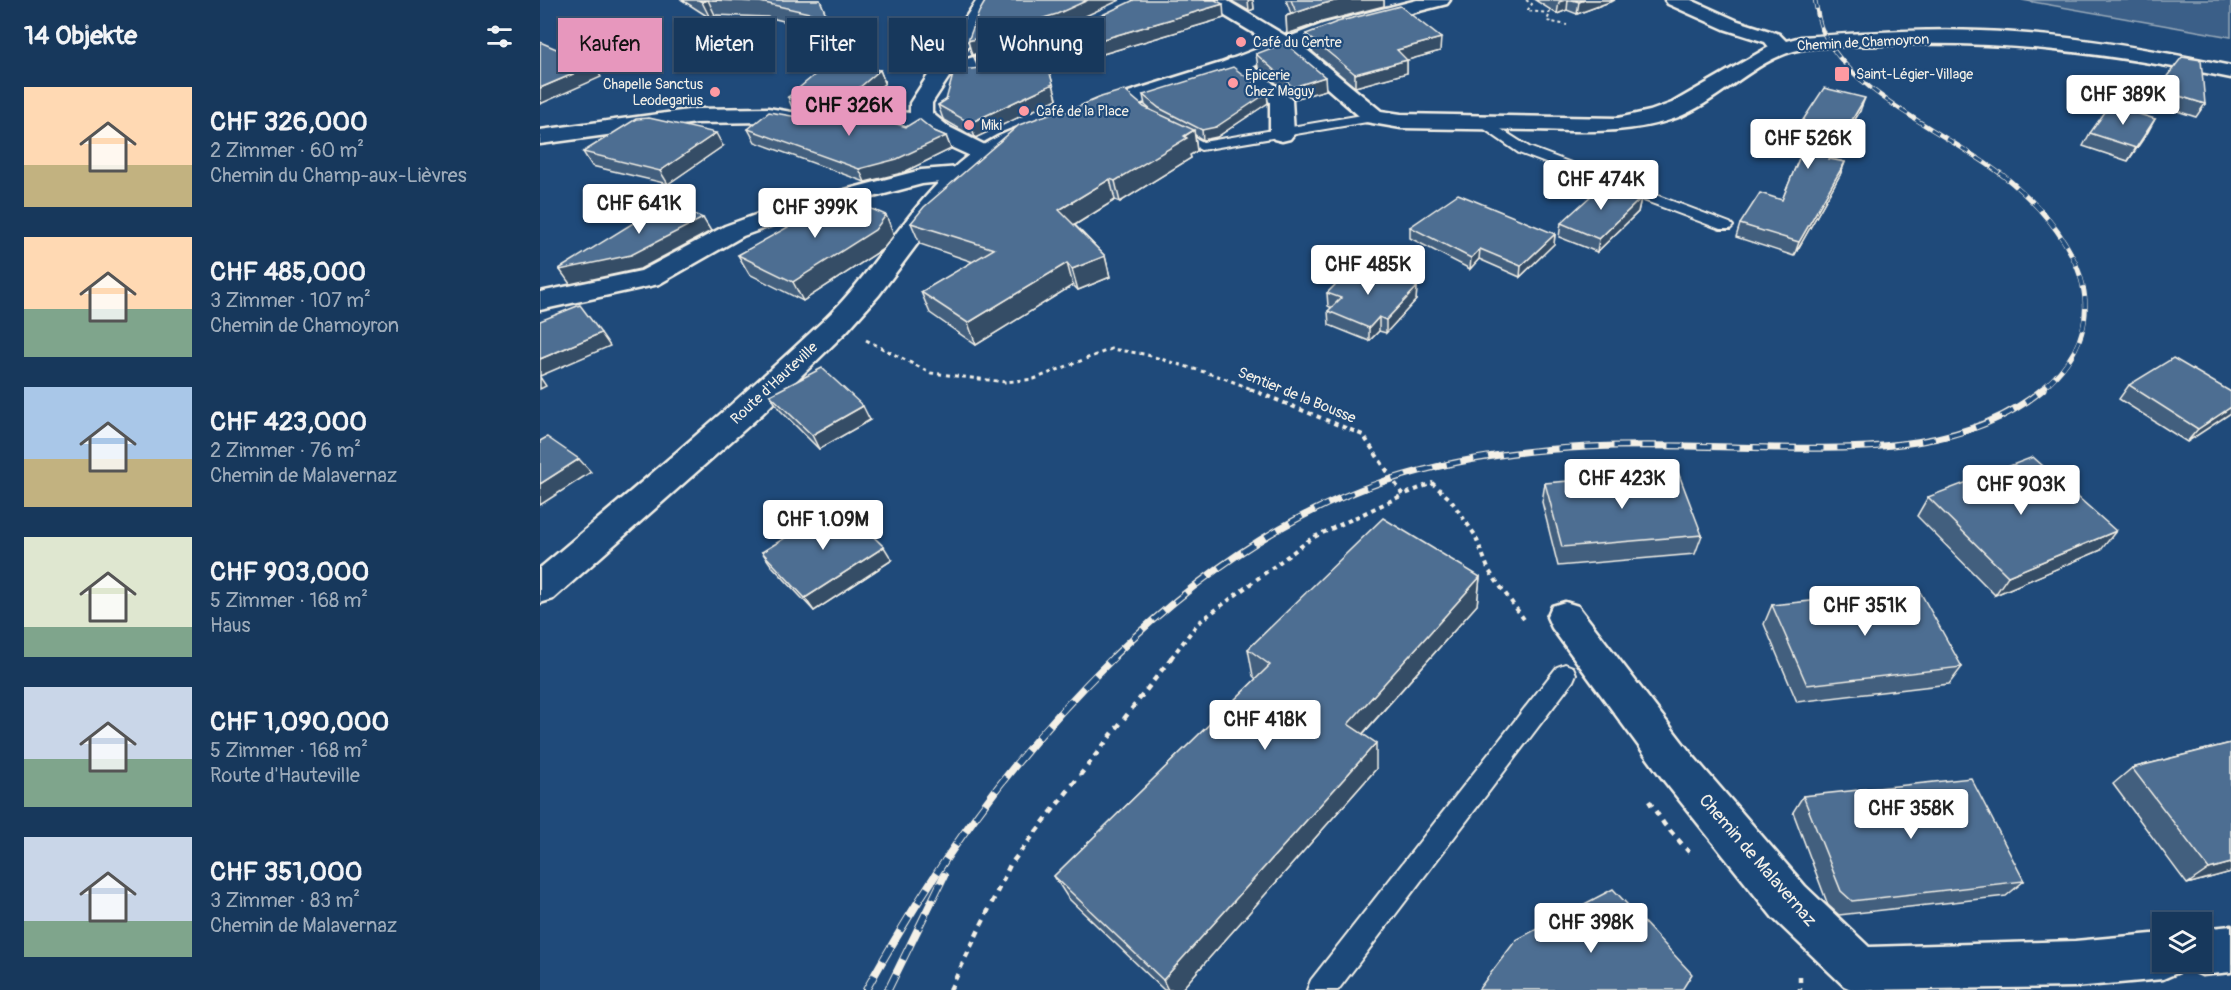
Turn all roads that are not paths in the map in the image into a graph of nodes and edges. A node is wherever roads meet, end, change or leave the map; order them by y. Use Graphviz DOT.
graph roads {
  1 [pos="987,0"];
  2 [pos="1212,0"];
  3 [pos="1440,0"];
  4 [pos="1675,0"];
  5 [pos="966,32"];
  6 [pos="1287,44"];
  7 [pos="1781,47"];
  8 [pos="1237,64"];
  9 [pos="940,72"];
  10 [pos="2231,72"];
  11 [pos="1374,117"];
  12 [pos="926,121"];
  13 [pos="1485,123"];
  14 [pos="1163,128"];
  15 [pos="1282,134"];
  16 [pos="540,138"];
  17 [pos="983,153"];
  18 [pos="960,174"];
  19 [pos="1725,226"];
  20 [pos="540,301"];
  21 [pos="540,589"];
  22 [pos="1565,617"];
  23 [pos="1564,674"];
  24 [pos="2231,949"];
  25 [pos="2212,951"];
  26 [pos="2152,957"];
  27 [pos="1321,990"];
  1 -- 5 [label="street"];
  2 -- 6 [label="street"];
  3 -- 6 [label="street, Route d'Hauteville"];
  4 -- 7 [label="street"];
  6 -- 8 [label="street, Route d'Hauteville"];
  6 -- 11 [label="street"];
  7 -- 10 [label="street, Chemin de Chamoyron"];
  7 -- 13 [label="street, Chemin de Chamoyron"];
  8 -- 15 [label="street"];
  8 -- 17 [label="street, Route d'Hauteville"];
  9 -- 12 [label="street"];
  11 -- 13 [label="street, Chemin de Chamoyron"];
  11 -- 15 [label="lane"];
  12 -- 16 [label="street"];
  12 -- 17 [label="street"];
  13 -- 19 [label="lane"];
  14 -- 15 [label="lane"];
  17 -- 18 [label="street, Route d'Hauteville"];
  18 -- 20 [label="street"];
  18 -- 21 [label="street, Route d'Hauteville"];
  22 -- 26 [label="street, Chemin de Malavernaz"];
  23 -- 27 [label="lane"];
  24 -- 25 [label="street"];
}
